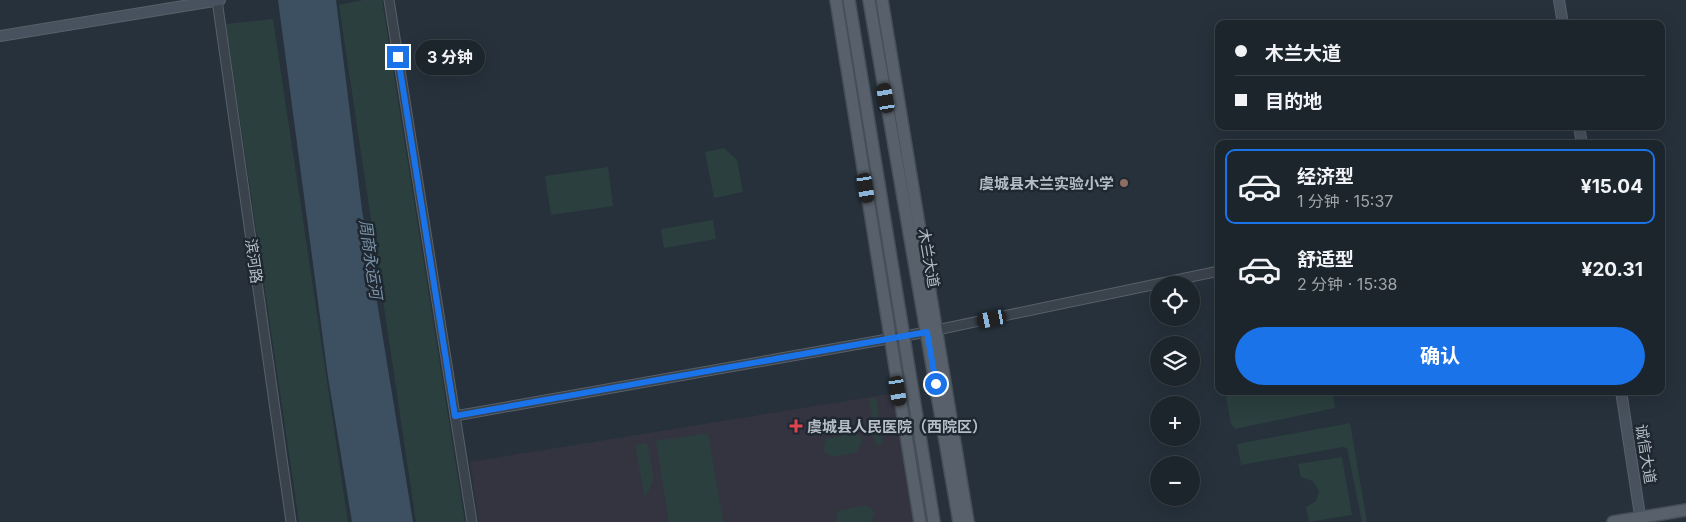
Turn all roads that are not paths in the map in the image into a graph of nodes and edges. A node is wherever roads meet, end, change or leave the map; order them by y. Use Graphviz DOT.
graph roads {
  1 [pos="218,0"];
  2 [pos="389,0"];
  3 [pos="836,0"];
  4 [pos="849,0"];
  5 [pos="869,0"];
  6 [pos="882,0"];
  7 [pos="1559,0"];
  8 [pos="1562,20"];
  9 [pos="0,36"];
  10 [pos="1215,272"];
  11 [pos="931,331"];
  12 [pos="905,335"];
  13 [pos="890,338"];
  14 [pos="1622,395"];
  15 [pos="455,416"];
  16 [pos="1686,510"];
  17 [pos="1686,517"];
  18 [pos="1641,520"];
  19 [pos="291,522"];
  20 [pos="472,522"];
  21 [pos="920,522"];
  22 [pos="934,522"];
  23 [pos="959,522"];
  24 [pos="968,522"];
  25 [pos="1613,522"];
  26 [pos="1654,522"];
  1 -- 9 [label="main road"];
  1 -- 19 [label="street, 滨河路"];
  2 -- 15 [label="street"];
  3 -- 13 [label="main road"];
  4 -- 12 [label="main road"];
  5 -- 11 [label="main road, 木兰大道"];
  6 -- 11 [label="main road"];
  7 -- 8 [label="main road"];
  10 -- 11 [label="street"];
  11 -- 12 [label="street"];
  11 -- 23 [label="main road, 木兰大道"];
  11 -- 24 [label="main road"];
  12 -- 13 [label="street"];
  12 -- 22 [label="main road"];
  13 -- 15 [label="street"];
  13 -- 21 [label="main road"];
  14 -- 18 [label="main road, 诚信大道"];
  15 -- 20 [label="street"];
  16 -- 18 [label="main road"];
  17 -- 26 [label="main road"];
  18 -- 25 [label="main road"];
}
